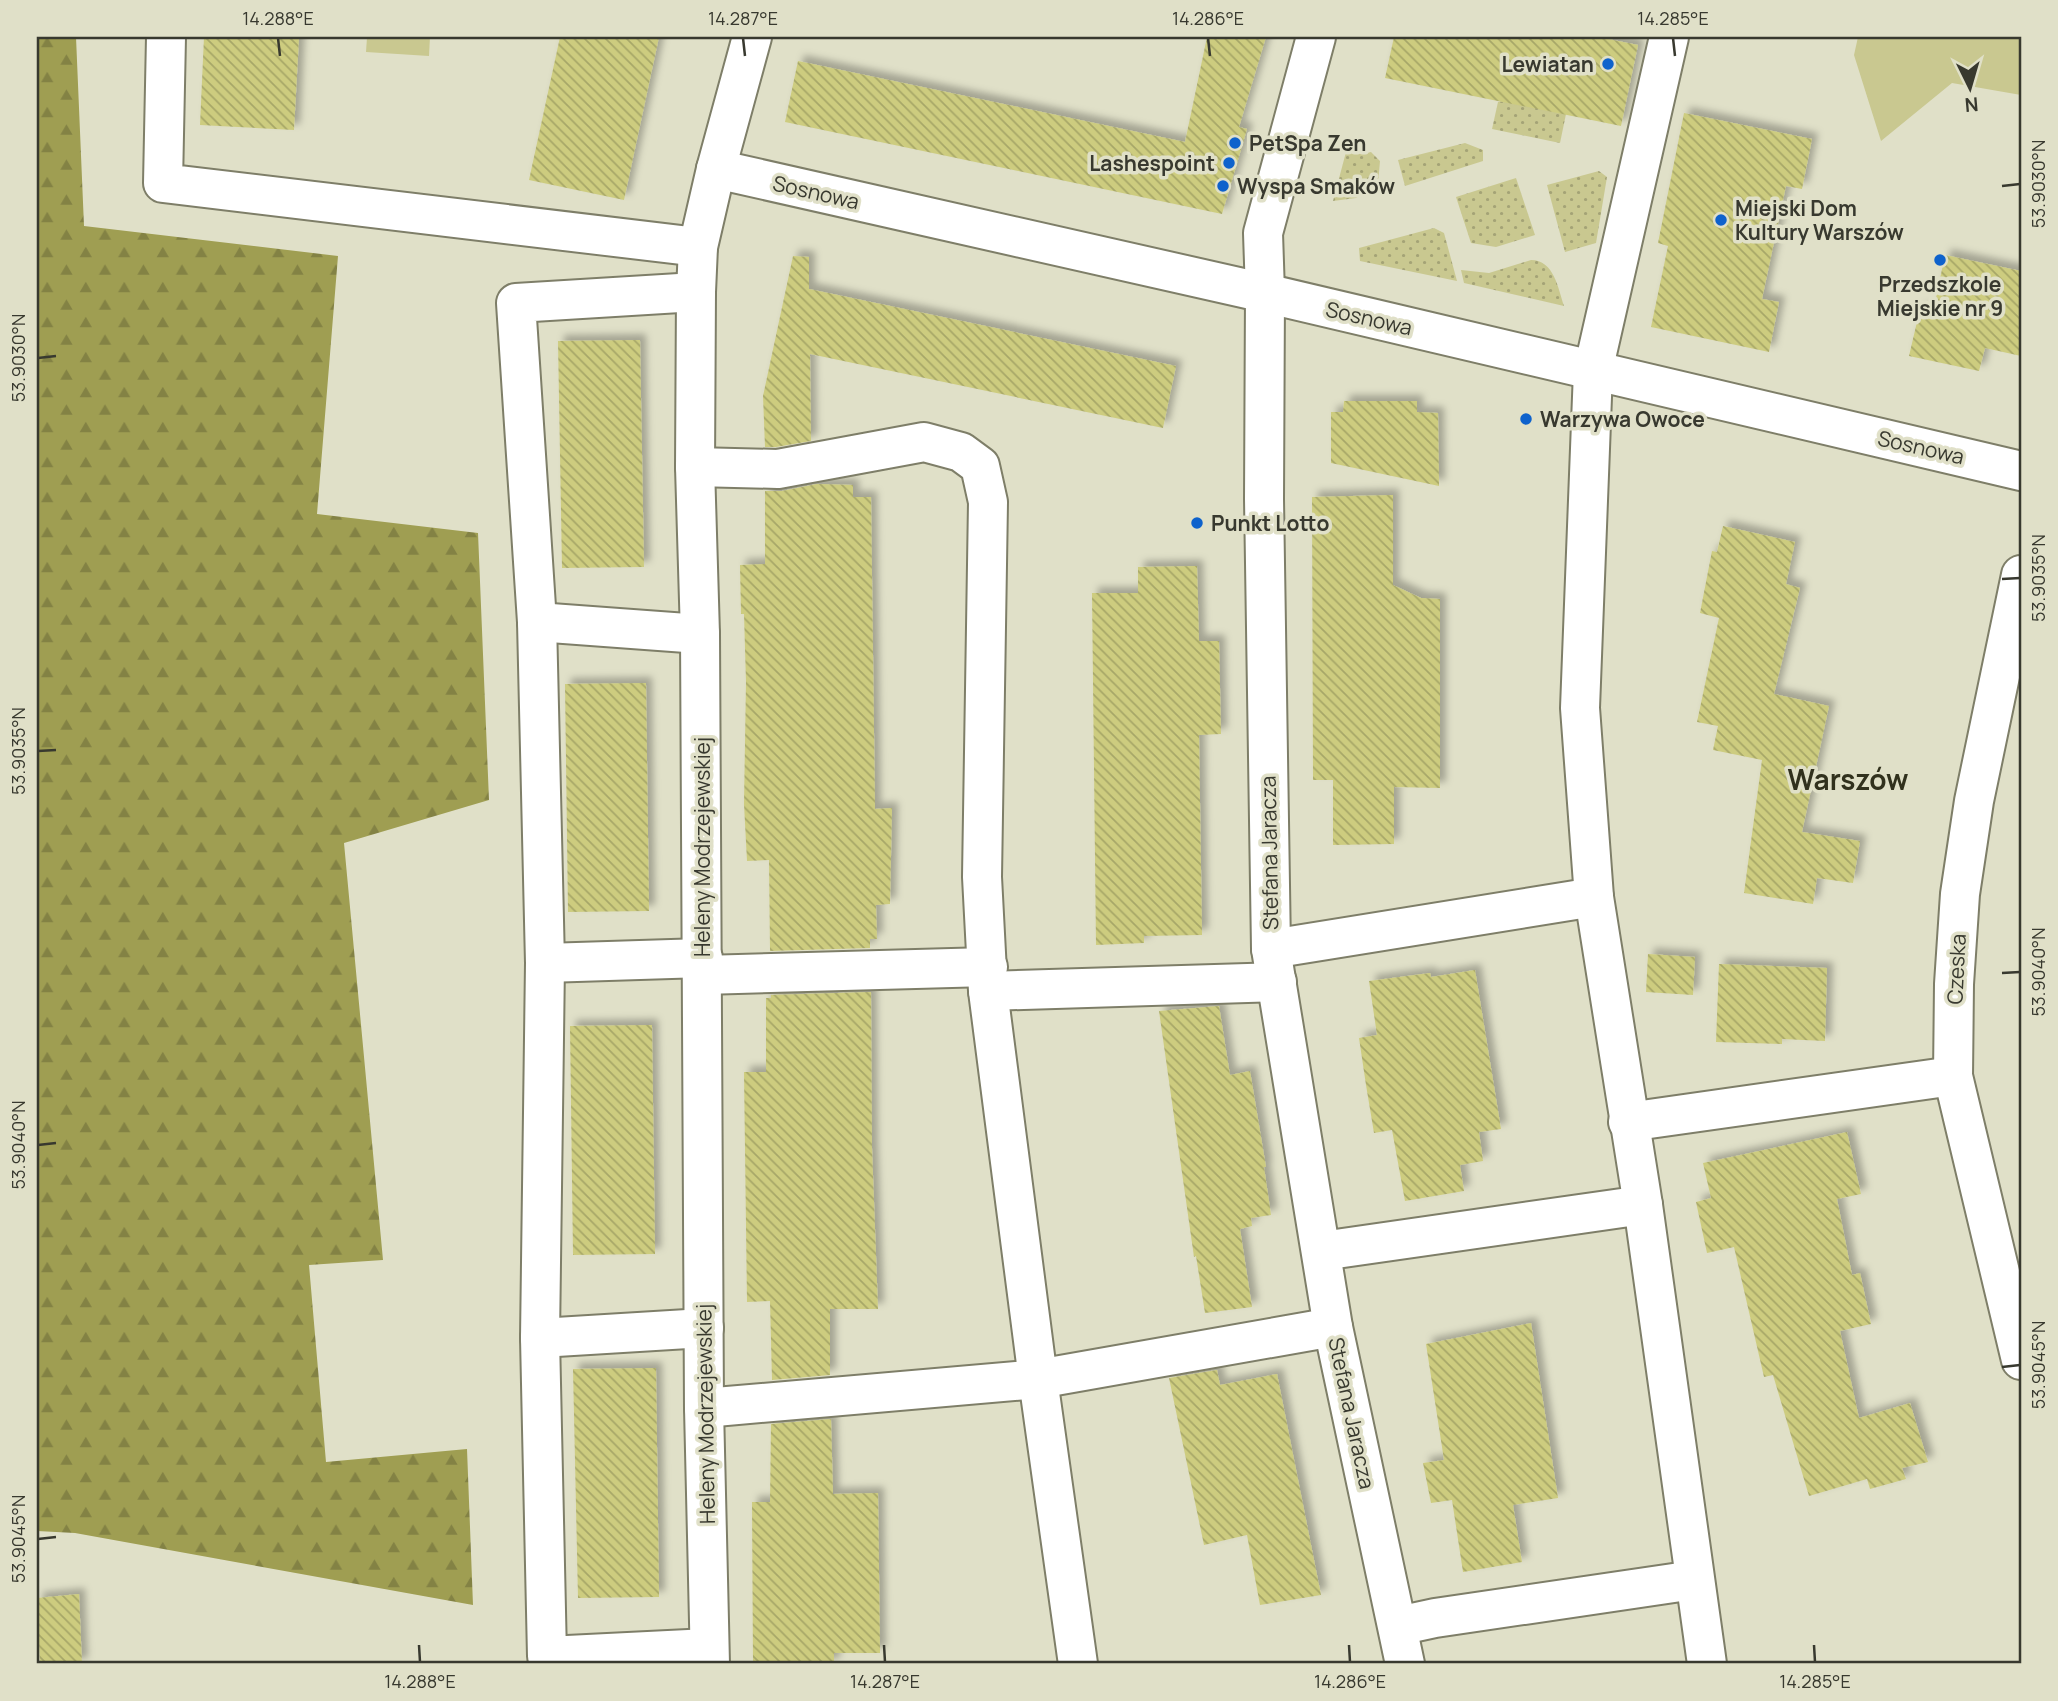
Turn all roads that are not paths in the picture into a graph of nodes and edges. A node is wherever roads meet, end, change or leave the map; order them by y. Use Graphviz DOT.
graph roads {
  1 [pos="166,37"];
  2 [pos="752,37"];
  3 [pos="1316,37"];
  4 [pos="1669,37"];
  5 [pos="716,169"];
  6 [pos="698,247"];
  7 [pos="696,292"];
  8 [pos="1265,293"];
  9 [pos="1593,371"];
  10 [pos="695,467"];
  11 [pos="2021,471"];
  12 [pos="2021,575"];
  13 [pos="537,622"];
  14 [pos="700,634"];
  15 [pos="1594,897"];
  16 [pos="545,963"];
  17 [pos="1274,966"];
  18 [pos="703,967"];
  19 [pos="988,979"];
  20 [pos="1954,1076"];
  21 [pos="1628,1122"];
  22 [pos="1643,1205"];
  23 [pos="1321,1251"];
  24 [pos="1333,1327"];
  25 [pos="704,1328"];
  26 [pos="540,1338"];
  27 [pos="2021,1360"];
  28 [pos="1038,1379"];
  29 [pos="704,1408"];
  30 [pos="1694,1580"];
  31 [pos="1398,1626"];
  32 [pos="709,1656"];
  33 [pos="1078,1664"];
  34 [pos="1405,1664"];
  35 [pos="1707,1664"];
  1 -- 6 [label="street"];
  2 -- 5 [label="street, Heleny Modrzejewskiej"];
  3 -- 8 [label="street, Stefana Jaracza"];
  4 -- 9 [label="street"];
  5 -- 6 [label="street, Heleny Modrzejewskiej"];
  5 -- 8 [label="street, Sosnowa"];
  6 -- 7 [label="street, Heleny Modrzejewskiej"];
  7 -- 10 [label="street, Heleny Modrzejewskiej"];
  7 -- 13 [label="street"];
  8 -- 9 [label="street, Sosnowa"];
  8 -- 17 [label="street, Stefana Jaracza"];
  9 -- 11 [label="street, Sosnowa"];
  9 -- 15 [label="street"];
  10 -- 14 [label="street, Heleny Modrzejewskiej"];
  10 -- 19 [label="street"];
  12 -- 20 [label="street, Czeska"];
  13 -- 14 [label="street"];
  13 -- 16 [label="street"];
  14 -- 18 [label="street, Heleny Modrzejewskiej"];
  15 -- 17 [label="street"];
  15 -- 21 [label="street"];
  16 -- 18 [label="street"];
  16 -- 26 [label="street"];
  17 -- 19 [label="street"];
  17 -- 23 [label="street, Stefana Jaracza"];
  18 -- 19 [label="street"];
  18 -- 25 [label="street, Heleny Modrzejewskiej"];
  19 -- 28 [label="street"];
  20 -- 21 [label="street"];
  20 -- 27 [label="street, Czeska"];
  21 -- 22 [label="street"];
  22 -- 23 [label="street"];
  22 -- 30 [label="street"];
  23 -- 24 [label="street, Stefana Jaracza"];
  24 -- 28 [label="street"];
  24 -- 31 [label="street, Stefana Jaracza"];
  25 -- 26 [label="street"];
  25 -- 29 [label="street, Heleny Modrzejewskiej"];
  26 -- 32 [label="street"];
  28 -- 29 [label="street"];
  28 -- 33 [label="street"];
  29 -- 32 [label="street, Heleny Modrzejewskiej"];
  30 -- 31 [label="street"];
  30 -- 35 [label="street"];
  31 -- 34 [label="street, Stefana Jaracza"];
}
